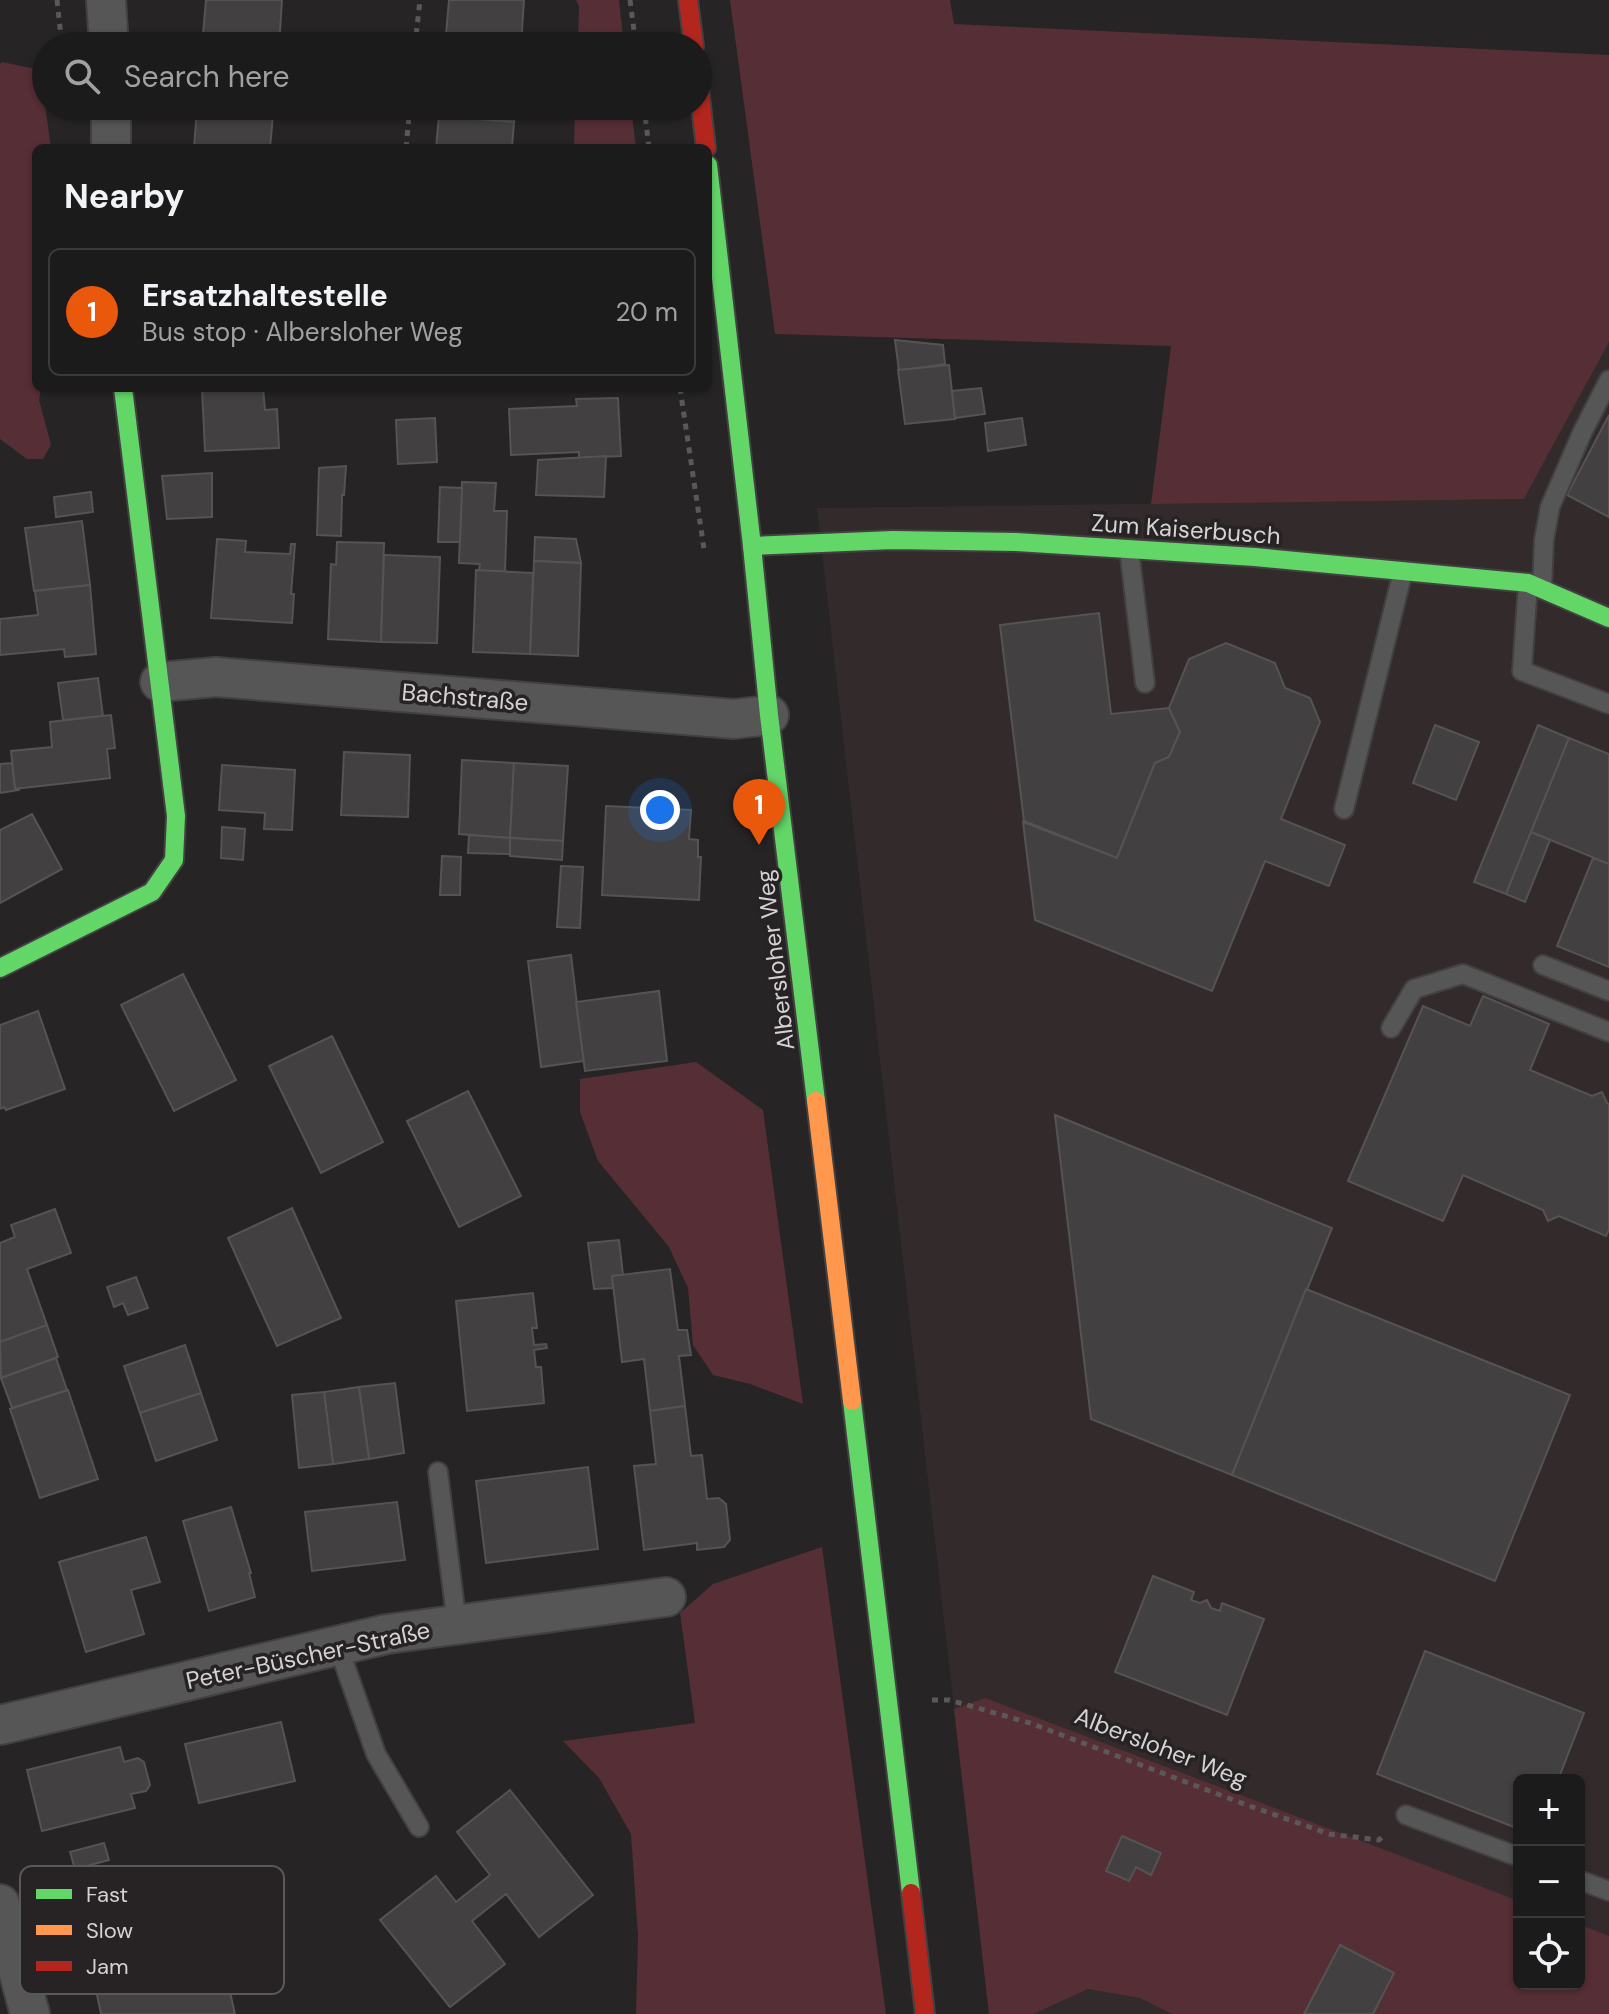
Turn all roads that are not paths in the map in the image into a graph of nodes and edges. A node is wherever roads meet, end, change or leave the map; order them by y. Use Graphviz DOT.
graph roads {
  1 [pos="106,0"];
  2 [pos="688,0"];
  3 [pos="108,32"];
  4 [pos="692,32"];
  5 [pos="111,120"];
  6 [pos="703,120"];
  7 [pos="111,144"];
  8 [pos="706,144"];
  9 [pos="712,200"];
  10 [pos="1609,380"];
  11 [pos="124,392"];
  12 [pos="752,546"];
  13 [pos="1129,549"];
  14 [pos="1403,571"];
  15 [pos="1535,586"];
  16 [pos="1609,618"];
  17 [pos="160,682"];
  18 [pos="1145,683"];
  19 [pos="1609,704"];
  20 [pos="769,715"];
  21 [pos="1344,809"];
  22 [pos="1543,965"];
  23 [pos="0,968"];
  24 [pos="1609,991"];
  25 [pos="1391,1028"];
  26 [pos="1609,1032"];
  27 [pos="438,1472"];
  28 [pos="666,1597"];
  29 [pos="457,1625"];
  30 [pos="338,1646"];
  31 [pos="0,1725"];
  32 [pos="1406,1815"];
  33 [pos="419,1827"];
  34 [pos="1513,1855"];
  35 [pos="1585,1882"];
  36 [pos="1609,1891"];
  37 [pos="0,1904"];
  38 [pos="20,1977"];
  39 [pos="25,1994"];
  40 [pos="30,2014"];
  41 [pos="925,2014"];
  1 -- 3 [label="street"];
  2 -- 4 [label="main road"];
  5 -- 7 [label="street"];
  6 -- 8 [label="main road"];
  9 -- 12 [label="main road, Albersloher Weg"];
  10 -- 15 [label="lane"];
  11 -- 17 [label="main road"];
  12 -- 13 [label="main road, Zum Kaiserbusch"];
  12 -- 20 [label="main road, Albersloher Weg"];
  13 -- 14 [label="main road, Zum Kaiserbusch"];
  13 -- 18 [label="lane"];
  14 -- 15 [label="main road, Zum Kaiserbusch"];
  14 -- 21 [label="lane"];
  15 -- 16 [label="main road, Zum Kaiserbusch"];
  15 -- 19 [label="lane"];
  17 -- 20 [label="street, Bachstraße"];
  17 -- 23 [label="main road"];
  20 -- 41 [label="main road, Albersloher Weg"];
  22 -- 24 [label="lane"];
  25 -- 26 [label="lane"];
  27 -- 29 [label="lane"];
  28 -- 29 [label="street, Peter-Büscher-Straße"];
  29 -- 30 [label="street, Peter-Büscher-Straße"];
  30 -- 31 [label="street, Peter-Büscher-Straße"];
  30 -- 33 [label="lane"];
  32 -- 34 [label="lane"];
  35 -- 36 [label="lane"];
  37 -- 38 [label="street"];
  39 -- 40 [label="street"];
}
